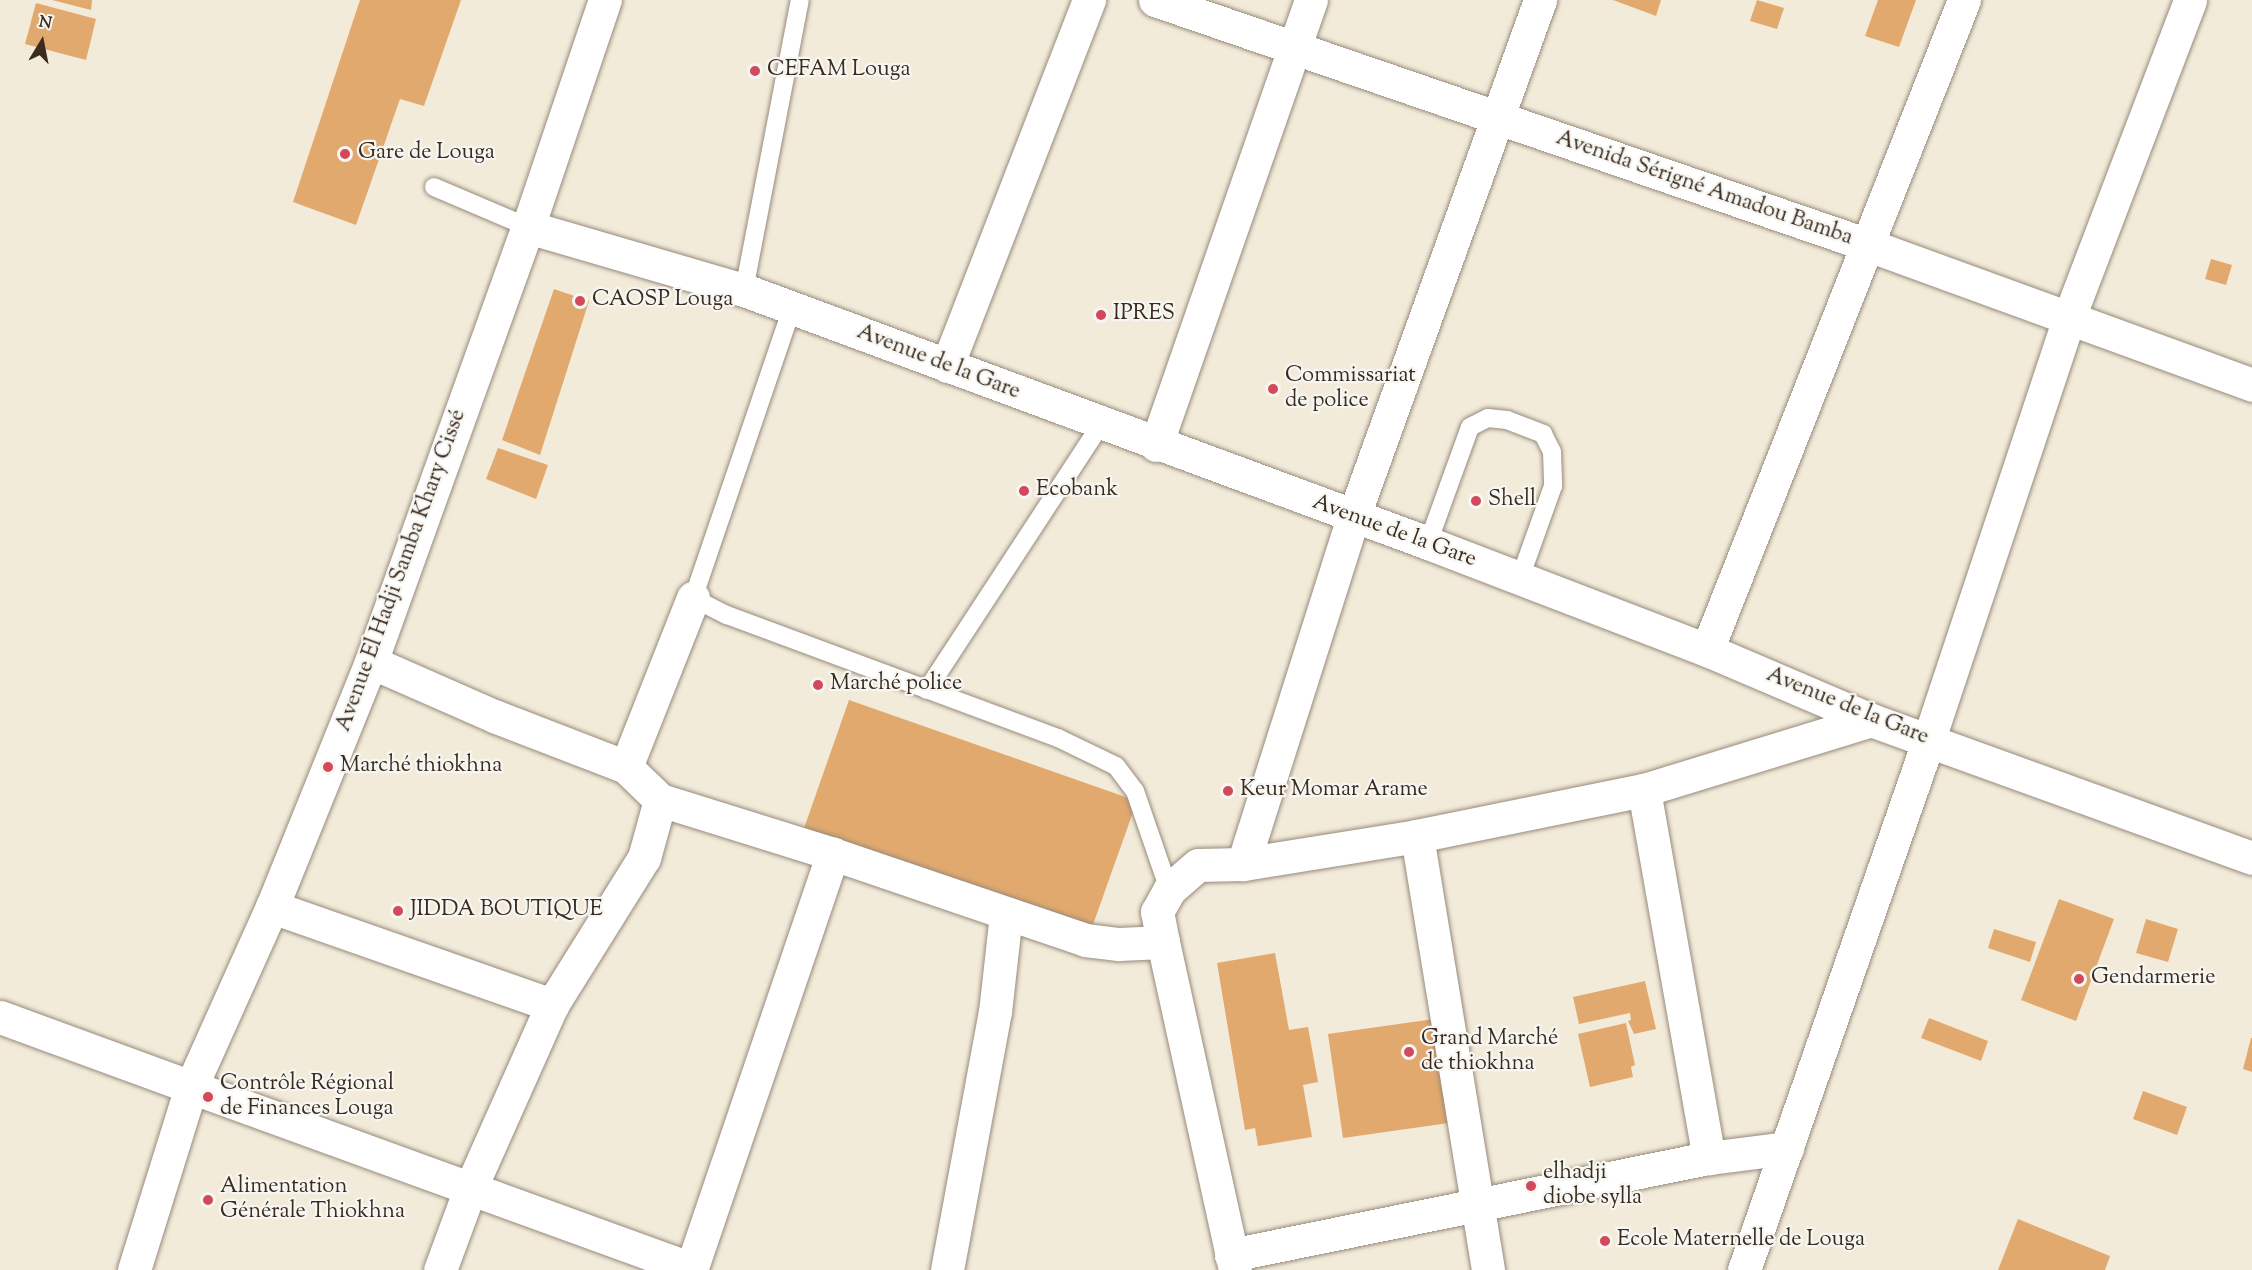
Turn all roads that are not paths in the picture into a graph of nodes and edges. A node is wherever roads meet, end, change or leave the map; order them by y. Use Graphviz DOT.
graph roads {
  1 [pos="605,0"];
  2 [pos="800,0"];
  3 [pos="1089,0"];
  4 [pos="1155,0"];
  5 [pos="1311,0"];
  6 [pos="1540,0"];
  7 [pos="1964,0"];
  8 [pos="2190,0"];
  9 [pos="1293,46"];
  10 [pos="1498,120"];
  11 [pos="434,187"];
  12 [pos="528,227"];
  13 [pos="1868,245"];
  14 [pos="744,290"];
  15 [pos="792,308"];
  16 [pos="2068,320"];
  17 [pos="947,366"];
  18 [pos="2252,385"];
  19 [pos="1101,424"];
  20 [pos="1156,445"];
  21 [pos="1353,518"];
  22 [pos="1428,543"];
  23 [pos="1520,578"];
  24 [pos="693,598"];
  25 [pos="1707,650"];
  26 [pos="371,662"];
  27 [pos="927,690"];
  28 [pos="1871,720"];
  29 [pos="1929,739"];
  30 [pos="626,767"];
  31 [pos="1644,790"];
  32 [pos="660,800"];
  33 [pos="1417,836"];
  34 [pos="833,854"];
  35 [pos="2252,858"];
  36 [pos="1244,864"];
  37 [pos="1169,890"];
  38 [pos="272,907"];
  39 [pos="1006,914"];
  40 [pos="1163,942"];
  41 [pos="552,1005"];
  42 [pos="0,1017"];
  43 [pos="191,1087"];
  44 [pos="1787,1148"];
  45 [pos="1709,1158"];
  46 [pos="470,1189"];
  47 [pos="1475,1203"];
  48 [pos="1233,1263"];
  49 [pos="692,1269"];
  50 [pos="134,1270"];
  51 [pos="440,1270"];
  52 [pos="947,1270"];
  53 [pos="1488,1270"];
  54 [pos="1744,1270"];
  1 -- 12 [label="street, Avenue El Hadji Samba Khary Cissé"];
  2 -- 14 [label="lane"];
  3 -- 17 [label="street"];
  4 -- 9 [label="street, Avenida Sérigné Amadou Bamba"];
  5 -- 9 [label="street"];
  6 -- 10 [label="street"];
  7 -- 13 [label="street"];
  8 -- 16 [label="street"];
  9 -- 10 [label="street, Avenida Sérigné Amadou Bamba"];
  9 -- 20 [label="street"];
  10 -- 13 [label="street, Avenida Sérigné Amadou Bamba"];
  10 -- 21 [label="street"];
  11 -- 12 [label="lane"];
  12 -- 14 [label="street, Avenue de la Gare"];
  12 -- 26 [label="street, Avenue El Hadji Samba Khary Cissé"];
  13 -- 16 [label="street, Avenida Sérigné Amadou Bamba"];
  13 -- 25 [label="street"];
  14 -- 15 [label="street, Avenue de la Gare"];
  15 -- 17 [label="street, Avenue de la Gare"];
  15 -- 24 [label="lane"];
  16 -- 18 [label="street, Avenida Sérigné Amadou Bamba"];
  16 -- 29 [label="street"];
  17 -- 19 [label="street, Avenue de la Gare"];
  19 -- 20 [label="street, Avenue de la Gare"];
  19 -- 27 [label="lane"];
  20 -- 21 [label="street, Avenue de la Gare"];
  21 -- 22 [label="street, Avenue de la Gare"];
  21 -- 36 [label="street"];
  22 -- 23 [label="street, Avenue de la Gare"];
  22 -- 23 [label="lane"];
  23 -- 25 [label="street, Avenue de la Gare"];
  24 -- 27 [label="lane"];
  24 -- 30 [label="street"];
  25 -- 28 [label="street, Avenue de la Gare"];
  26 -- 30 [label="street"];
  26 -- 38 [label="street, Avenue El Hadji Samba Khary Cissé"];
  27 -- 37 [label="lane"];
  28 -- 29 [label="street, Avenue de la Gare"];
  28 -- 31 [label="street"];
  29 -- 35 [label="street, Avenue de la Gare"];
  29 -- 44 [label="street"];
  30 -- 32 [label="street"];
  31 -- 33 [label="street"];
  31 -- 45 [label="street"];
  32 -- 34 [label="street"];
  32 -- 41 [label="street"];
  33 -- 36 [label="street"];
  33 -- 47 [label="street"];
  34 -- 39 [label="street"];
  34 -- 49 [label="street"];
  36 -- 37 [label="street"];
  37 -- 40 [label="street"];
  38 -- 41 [label="street"];
  38 -- 43 [label="street, Avenue El Hadji Samba Khary Cissé"];
  39 -- 40 [label="street"];
  39 -- 52 [label="street"];
  40 -- 48 [label="street"];
  41 -- 46 [label="street"];
  42 -- 43 [label="street"];
  43 -- 46 [label="street"];
  43 -- 50 [label="street, Avenue El Hadji Samba Khary Cissé"];
  44 -- 45 [label="street"];
  44 -- 54 [label="street"];
  45 -- 47 [label="street"];
  46 -- 49 [label="street"];
  46 -- 51 [label="street"];
  47 -- 48 [label="street"];
  47 -- 53 [label="street"];
}
